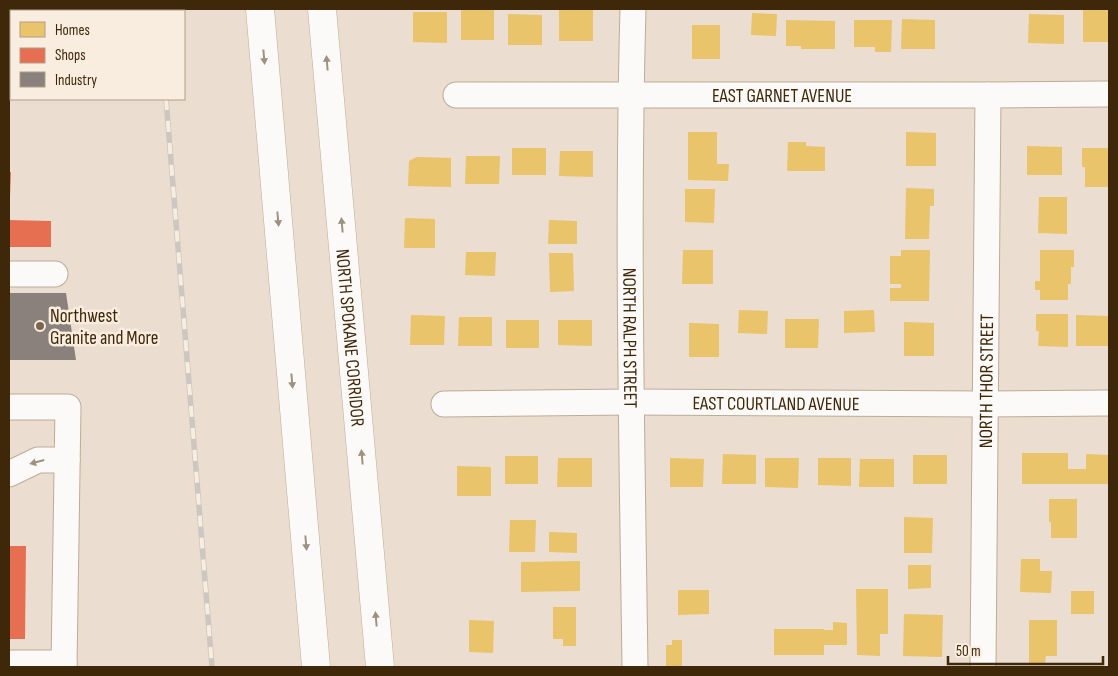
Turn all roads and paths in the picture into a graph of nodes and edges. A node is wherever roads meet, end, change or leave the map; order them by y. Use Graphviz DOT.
graph roads {
  1 [pos="260,9"];
  2 [pos="322,9"];
  3 [pos="633,9"];
  4 [pos="1109,94"];
  5 [pos="456,95"];
  6 [pos="631,95"];
  7 [pos="988,95"];
  8 [pos="9,274"];
  9 [pos="55,274"];
  10 [pos="631,402"];
  11 [pos="1109,403"];
  12 [pos="444,404"];
  13 [pos="984,404"];
  14 [pos="9,407"];
  15 [pos="67,460"];
  16 [pos="9,474"];
  17 [pos="9,663"];
  18 [pos="64,665"];
  19 [pos="316,667"];
  20 [pos="380,667"];
  21 [pos="634,667"];
  22 [pos="983,667"];
  1 -- 19 [label="highway, one-way"];
  20 -- 2 [label="highway, NORTH SPOKANE CORRIDOR, one-way"];
  3 -- 6 [label="street, NORTH RALPH STREET"];
  4 -- 7 [label="street, EAST GARNET AVENUE"];
  5 -- 6 [label="street, EAST GARNET AVENUE"];
  6 -- 7 [label="street, EAST GARNET AVENUE"];
  6 -- 10 [label="street, NORTH RALPH STREET"];
  7 -- 13 [label="street, NORTH THOR STREET"];
  8 -- 9 [label="street"];
  10 -- 12 [label="street, EAST COURTLAND AVENUE"];
  10 -- 13 [label="street, EAST COURTLAND AVENUE"];
  10 -- 21 [label="street, NORTH RALPH STREET"];
  11 -- 13 [label="street, EAST COURTLAND AVENUE"];
  13 -- 22 [label="street, NORTH THOR STREET"];
  14 -- 15 [label="street"];
  15 -- 16 [label="street, one-way"];
  15 -- 18 [label="street"];
  17 -- 18 [label="street"];
}
